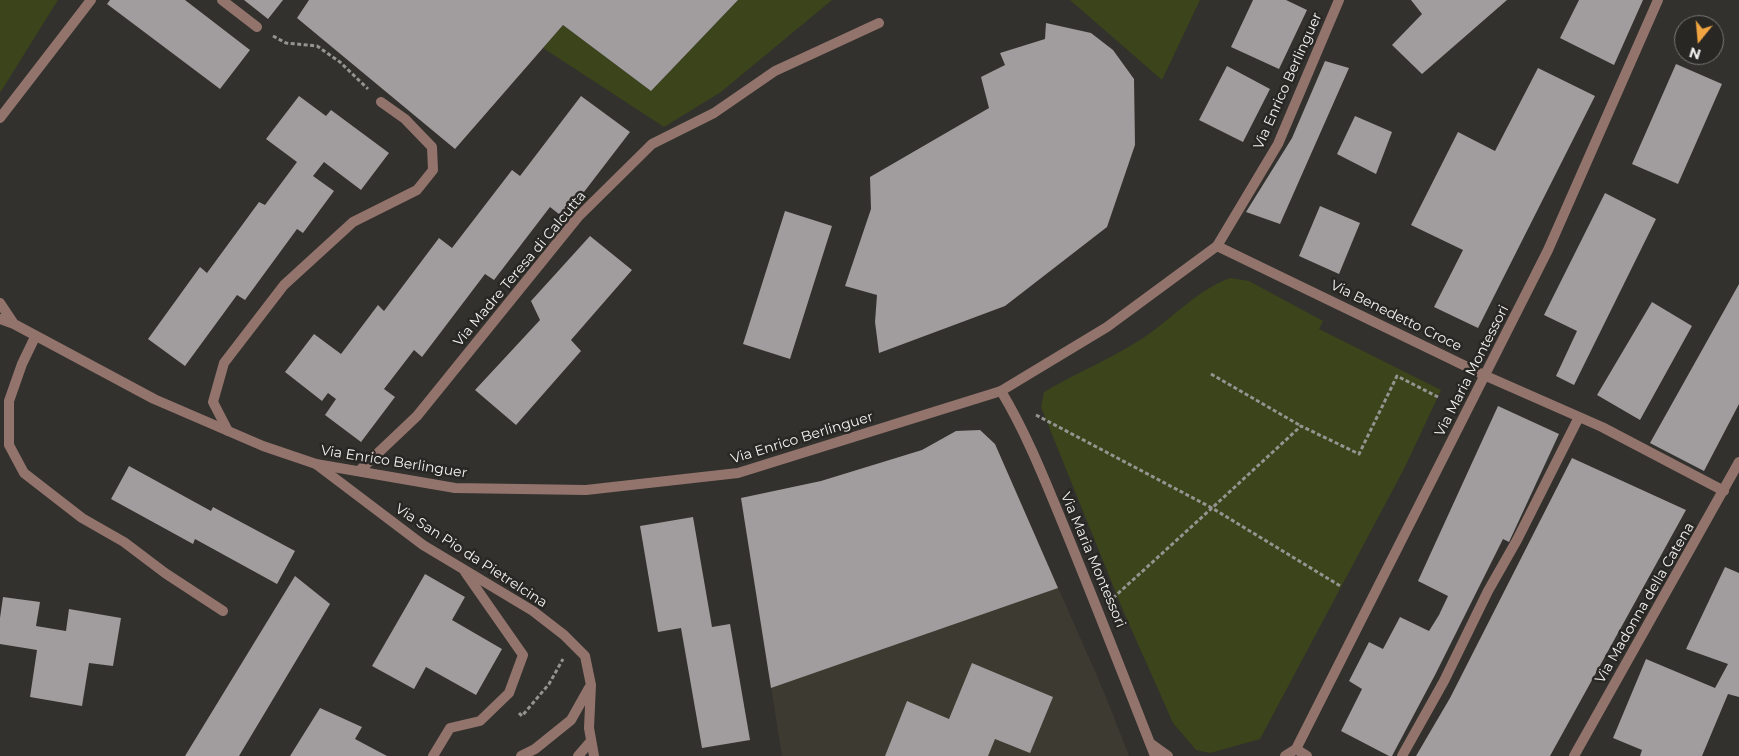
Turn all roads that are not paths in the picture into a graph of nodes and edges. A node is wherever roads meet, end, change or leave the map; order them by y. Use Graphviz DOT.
graph roads {
  1 [pos="91,0"];
  2 [pos="222,0"];
  3 [pos="1339,0"];
  4 [pos="1658,0"];
  5 [pos="879,22"];
  6 [pos="257,27"];
  7 [pos="381,102"];
  8 [pos="0,118"];
  9 [pos="1217,246"];
  10 [pos="0,303"];
  11 [pos="0,319"];
  12 [pos="14,324"];
  13 [pos="35,337"];
  14 [pos="1486,376"];
  15 [pos="1000,392"];
  16 [pos="1579,417"];
  17 [pos="228,431"];
  18 [pos="1739,462"];
  19 [pos="316,464"];
  20 [pos="359,470"];
  21 [pos="1724,491"];
  22 [pos="463,570"];
  23 [pos="223,611"];
  24 [pos="591,685"];
  25 [pos="591,741"];
  26 [pos="1150,743"];
  27 [pos="1296,749"];
  28 [pos="433,756"];
  29 [pos="522,756"];
  30 [pos="578,756"];
  31 [pos="594,756"];
  32 [pos="1155,756"];
  33 [pos="1168,756"];
  34 [pos="1284,756"];
  35 [pos="1307,756"];
  36 [pos="1402,756"];
  37 [pos="1574,756"];
  1 -- 8 [label="street"];
  2 -- 6 [label="street"];
  3 -- 9 [label="street, Via Enrico Berlinguer"];
  4 -- 14 [label="street, Via Maria Montessori"];
  5 -- 20 [label="street, Via Madre Teresa di Calcutta"];
  7 -- 17 [label="street"];
  9 -- 14 [label="street, Via Benedetto Croce"];
  9 -- 15 [label="street, Via Enrico Berlinguer"];
  10 -- 12 [label="street"];
  11 -- 12 [label="street"];
  12 -- 13 [label="street, Via Enrico Berlinguer"];
  13 -- 17 [label="street, Via Enrico Berlinguer"];
  13 -- 23 [label="street"];
  14 -- 16 [label="street, Via Benedetto Croce"];
  14 -- 27 [label="street, Via Maria Montessori"];
  15 -- 20 [label="street, Via Enrico Berlinguer"];
  15 -- 26 [label="street, Via Maria Montessori"];
  16 -- 21 [label="street, Via Benedetto Croce"];
  16 -- 36 [label="street"];
  17 -- 19 [label="street, Via Enrico Berlinguer"];
  18 -- 21 [label="street, Via Madonna della Catena"];
  19 -- 20 [label="street, Via Enrico Berlinguer"];
  19 -- 22 [label="street, Via San Pio da Pietrelcina"];
  21 -- 37 [label="street, Via Madonna della Catena"];
  22 -- 24 [label="street, Via San Pio da Pietrelcina"];
  22 -- 28 [label="street"];
  24 -- 25 [label="street, Via San Pio da Pietrelcina"];
  24 -- 29 [label="street"];
  25 -- 30 [label="street"];
  25 -- 31 [label="street, Via San Pio da Pietrelcina"];
  26 -- 32 [label="street, Via Maria Montessori"];
  26 -- 33 [label="street"];
  27 -- 34 [label="street"];
  27 -- 35 [label="street"];
}
